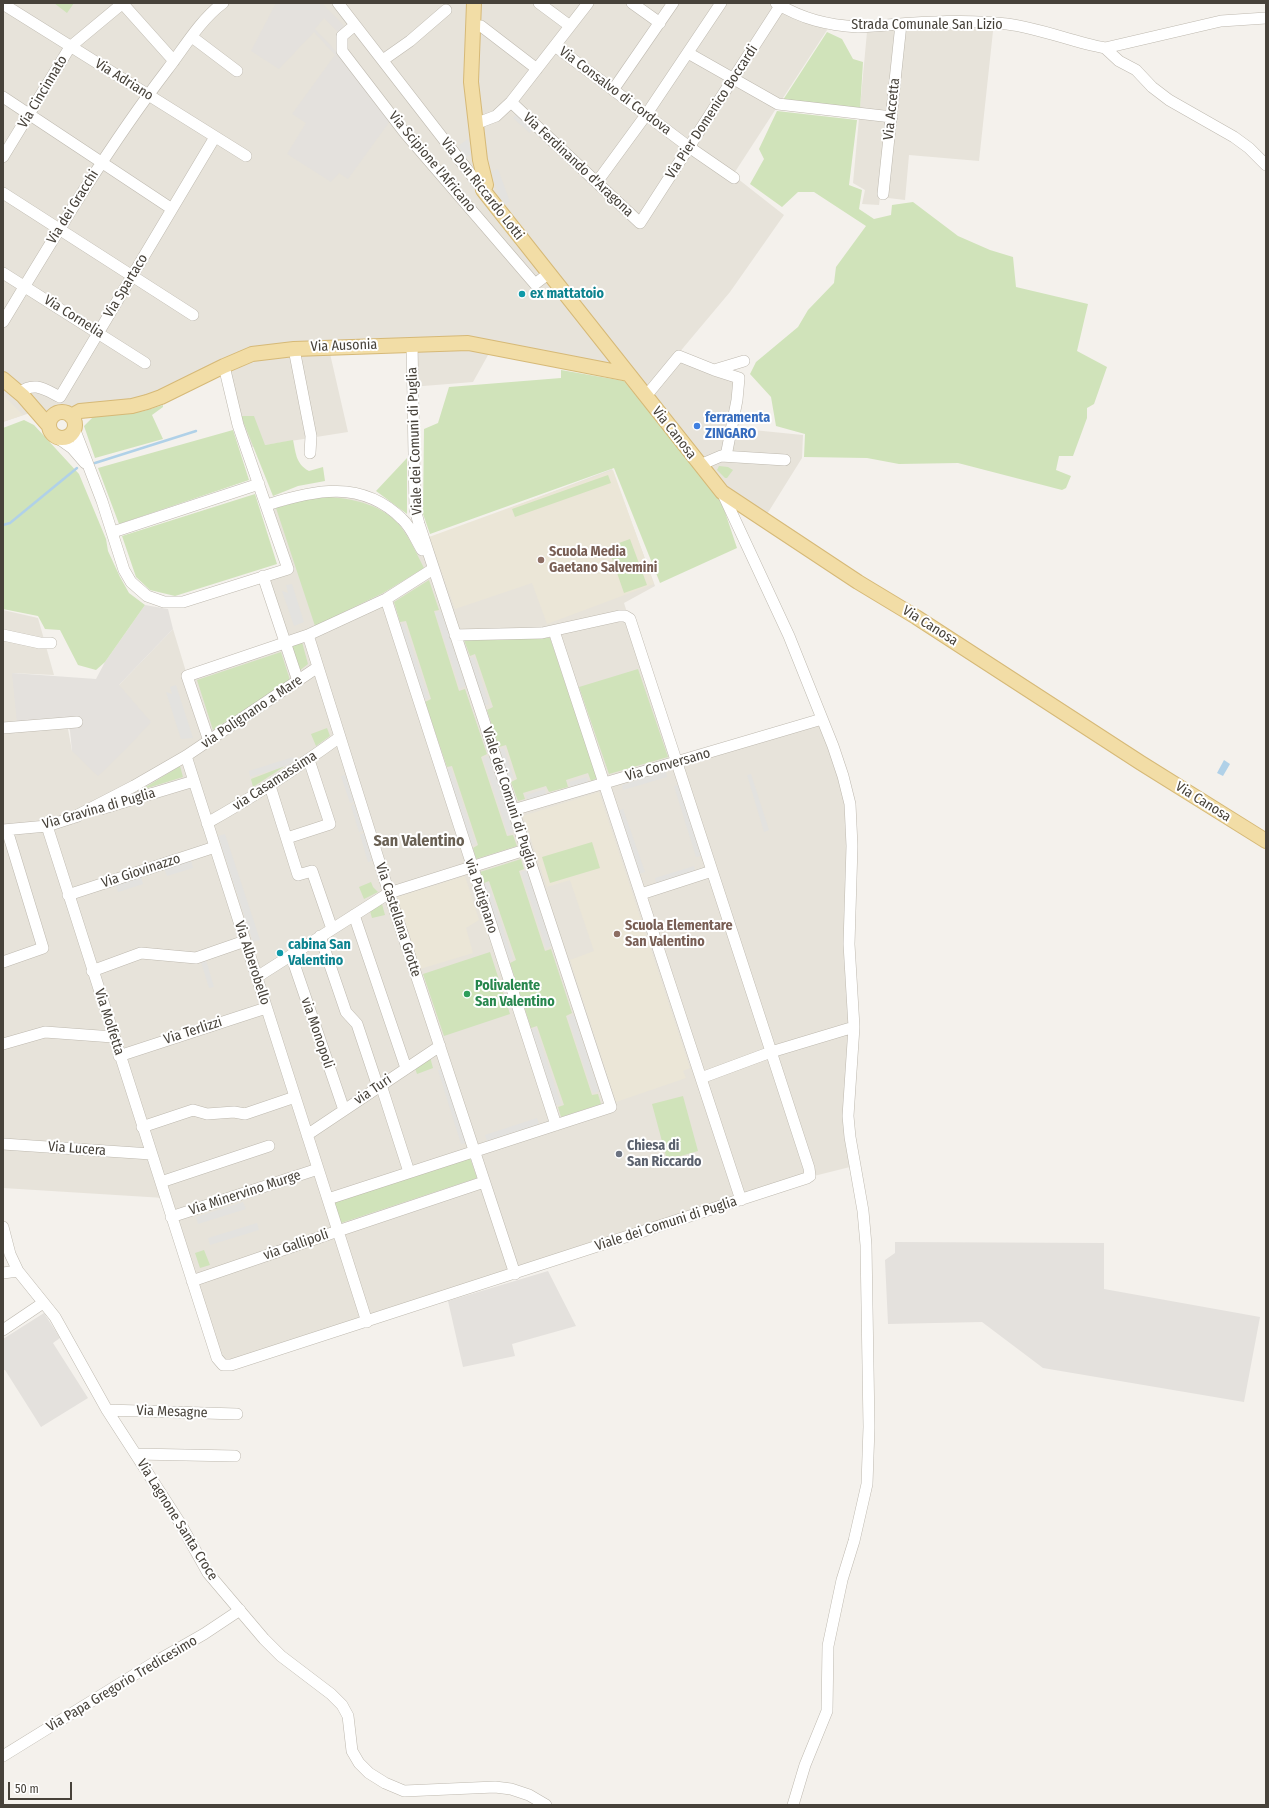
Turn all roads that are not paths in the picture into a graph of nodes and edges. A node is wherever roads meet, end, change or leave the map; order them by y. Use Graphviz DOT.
graph roads {
  1 [pos="123,3"];
  2 [pos="338,3"];
  3 [pos="474,3"];
  4 [pos="482,3"];
  5 [pos="539,3"];
  6 [pos="588,3"];
  7 [pos="632,3"];
  8 [pos="673,3"];
  9 [pos="778,4"];
  10 [pos="216,5"];
  11 [pos="717,5"];
  12 [pos="4,7"];
  13 [pos="446,10"];
  14 [pos="1266,18"];
  15 [pos="660,23"];
  16 [pos="901,24"];
  17 [pos="355,25"];
  18 [pos="481,26"];
  19 [pos="570,26"];
  20 [pos="192,37"];
  21 [pos="555,46"];
  22 [pos="70,47"];
  23 [pos="1105,48"];
  24 [pos="688,53"];
  25 [pos="383,60"];
  26 [pos="174,61"];
  27 [pos="537,69"];
  28 [pos="237,71"];
  29 [pos="733,78"];
  30 [pos="613,90"];
  31 [pos="148,95"];
  32 [pos="3,97"];
  33 [pos="511,102"];
  34 [pos="29,114"];
  35 [pos="646,115"];
  36 [pos="892,117"];
  37 [pos="475,118"];
  38 [pos="215,137"];
  39 [pos="689,147"];
  40 [pos="246,156"];
  41 [pos="3,157"];
  42 [pos="101,162"];
  43 [pos="1266,165"];
  44 [pos="734,178"];
  45 [pos="597,182"];
  46 [pos="483,190"];
  47 [pos="3,193"];
  48 [pos="883,194"];
  49 [pos="172,209"];
  50 [pos="644,218"];
  51 [pos="59,229"];
  52 [pos="3,272"];
  53 [pos="548,274"];
  54 [pos="132,276"];
  55 [pos="25,286"];
  56 [pos="193,315"];
  57 [pos="3,322"];
  58 [pos="98,332"];
  59 [pos="412,344"];
  60 [pos="294,348"];
  61 [pos="744,361"];
  62 [pos="145,363"];
  63 [pos="224,366"];
  64 [pos="714,370"];
  65 [pos="628,374"];
  66 [pos="3,379"];
  67 [pos="21,395"];
  68 [pos="646,396"];
  69 [pos="52,420"];
  70 [pos="72,422"];
  71 [pos="58,438"];
  72 [pos="310,453"];
  73 [pos="726,456"];
  74 [pos="785,460"];
  75 [pos="700,465"];
  76 [pos="89,468"];
  77 [pos="259,484"];
  78 [pos="722,492"];
  79 [pos="267,505"];
  80 [pos="113,532"];
  81 [pos="433,569"];
  82 [pos="263,576"];
  83 [pos="386,600"];
  84 [pos="554,631"];
  85 [pos="3,635"];
  86 [pos="308,635"];
  87 [pos="455,635"];
  88 [pos="51,643"];
  89 [pos="285,644"];
  90 [pos="318,667"];
  91 [pos="298,681"];
  92 [pos="822,719"];
  93 [pos="77,722"];
  94 [pos="3,728"];
  95 [pos="340,736"];
  96 [pos="209,741"];
  97 [pos="186,756"];
  98 [pos="309,760"];
  99 [pos="677,762"];
  100 [pos="194,781"];
  101 [pos="604,784"];
  102 [pos="270,786"];
  103 [pos="513,810"];
  104 [pos="72,818"];
  105 [pos="207,823"];
  106 [pos="47,826"];
  107 [pos="5,830"];
  108 [pos="287,838"];
  109 [pos="1266,841"];
  110 [pos="215,847"];
  111 [pos="526,850"];
  112 [pos="472,867"];
  113 [pos="712,871"];
  114 [pos="389,892"];
  115 [pos="68,894"];
  116 [pos="640,894"];
  117 [pos="354,915"];
  118 [pos="332,929"];
  119 [pos="320,936"];
  120 [pos="245,941"];
  121 [pos="291,955"];
  122 [pos="3,962"];
  123 [pos="92,971"];
  124 [pos="256,978"];
  125 [pos="266,1008"];
  126 [pos="854,1027"];
  127 [pos="113,1037"];
  128 [pos="3,1044"];
  129 [pos="440,1046"];
  130 [pos="771,1052"];
  131 [pos="119,1056"];
  132 [pos="406,1068"];
  133 [pos="701,1078"];
  134 [pos="380,1086"];
  135 [pos="295,1098"];
  136 [pos="344,1110"];
  137 [pos="556,1125"];
  138 [pos="142,1126"];
  139 [pos="307,1135"];
  140 [pos="3,1144"];
  141 [pos="269,1146"];
  142 [pos="474,1150"];
  143 [pos="151,1154"];
  144 [pos="318,1169"];
  145 [pos="409,1172"];
  146 [pos="161,1182"];
  147 [pos="484,1182"];
  148 [pos="328,1199"];
  149 [pos="741,1200"];
  150 [pos="171,1217"];
  151 [pos="3,1227"];
  152 [pos="338,1231"];
  153 [pos="18,1271"];
  154 [pos="3,1273"];
  155 [pos="515,1274"];
  156 [pos="192,1281"];
  157 [pos="43,1303"];
  158 [pos="367,1322"];
  159 [pos="3,1330"];
  160 [pos="107,1410"];
  161 [pos="237,1414"];
  162 [pos="136,1454"];
  163 [pos="235,1456"];
  164 [pos="240,1610"];
  165 [pos="3,1756"];
  166 [pos="546,1805"];
  167 [pos="793,1805"];
  1 -- 22 [label="street, Via Cincinnato"];
  1 -- 26 [label="street"];
  2 -- 17 [label="street, Via Don Riccardo Lotti"];
  3 -- 37 [label="main road"];
  4 -- 18 [label="main road"];
  5 -- 19 [label="street"];
  6 -- 19 [label="street"];
  7 -- 15 [label="street"];
  8 -- 15 [label="street"];
  9 -- 16 [label="street, Strada Comunale San Lizio"];
  9 -- 29 [label="street, Via Pier Domenico Boccardi"];
  10 -- 20 [label="street, Via dei Gracchi"];
  11 -- 24 [label="street"];
  12 -- 22 [label="street, Via Adriano"];
  13 -- 25 [label="street"];
  14 -- 23 [label="street"];
  15 -- 30 [label="street"];
  16 -- 23 [label="street, Strada Comunale San Lizio"];
  16 -- 36 [label="street, Via Accetta"];
  17 -- 25 [label="street, Via Don Riccardo Lotti"];
  17 -- 53 [label="street, Via Scipione l'Africano"];
  18 -- 27 [label="street"];
  18 -- 37 [label="main road"];
  19 -- 21 [label="street"];
  20 -- 26 [label="street, Via dei Gracchi"];
  20 -- 28 [label="street"];
  21 -- 27 [label="street"];
  21 -- 30 [label="street, Via Consalvo di Cordova"];
  22 -- 31 [label="street, Via Adriano"];
  22 -- 34 [label="street, Via Cincinnato"];
  23 -- 43 [label="street"];
  24 -- 29 [label="street"];
  24 -- 35 [label="street"];
  25 -- 46 [label="street, Via Don Riccardo Lotti"];
  26 -- 31 [label="street, Via dei Gracchi"];
  27 -- 33 [label="street"];
  29 -- 36 [label="street"];
  29 -- 39 [label="street, Via Pier Domenico Boccardi"];
  30 -- 35 [label="street, Via Consalvo di Cordova"];
  31 -- 38 [label="street, Via Adriano"];
  31 -- 42 [label="street, Via dei Gracchi"];
  32 -- 34 [label="street"];
  33 -- 37 [label="street"];
  33 -- 45 [label="street, Via Ferdinando d'Aragona"];
  34 -- 41 [label="street, Via Cincinnato"];
  34 -- 42 [label="street"];
  35 -- 39 [label="street, Via Consalvo di Cordova"];
  35 -- 45 [label="street"];
  36 -- 48 [label="street, Via Accetta"];
  37 -- 46 [label="main road"];
  38 -- 40 [label="street, Via Adriano"];
  38 -- 49 [label="street, Via Spartaco"];
  39 -- 44 [label="street, Via Consalvo di Cordova"];
  39 -- 50 [label="street, Via Pier Domenico Boccardi"];
  42 -- 49 [label="street"];
  42 -- 51 [label="street, Via dei Gracchi"];
  45 -- 50 [label="street, Via Ferdinando d'Aragona"];
  46 -- 53 [label="main road, Via Don Riccardo Lotti"];
  47 -- 51 [label="street"];
  49 -- 54 [label="street, Via Spartaco"];
  51 -- 54 [label="street"];
  51 -- 55 [label="street, Via dei Gracchi"];
  52 -- 55 [label="street, Via Cornelia"];
  53 -- 65 [label="main road, Via Don Riccardo Lotti"];
  54 -- 56 [label="street"];
  54 -- 58 [label="street, Via Spartaco"];
  55 -- 57 [label="street, Via dei Gracchi"];
  55 -- 58 [label="street, Via Cornelia"];
  58 -- 62 [label="street, Via Cornelia"];
  58 -- 67 [label="street, Via Spartaco"];
  59 -- 60 [label="main road, Via Ausonia"];
  59 -- 65 [label="main road, Via Ausonia"];
  59 -- 81 [label="street, Viale dei Comuni di Puglia"];
  60 -- 63 [label="main road, Via Ausonia"];
  60 -- 72 [label="street"];
  61 -- 64 [label="street"];
  63 -- 70 [label="main road, Via Ausonia"];
  63 -- 77 [label="street"];
  64 -- 68 [label="street"];
  64 -- 73 [label="street"];
  65 -- 68 [label="main road, Via Canosa"];
  66 -- 67 [label="main road"];
  67 -- 69 [label="main road"];
  68 -- 75 [label="main road, Via Canosa"];
  69 -- 70 [label="main road"];
  69 -- 71 [label="main road"];
  70 -- 71 [label="main road"];
  70 -- 76 [label="street"];
  71 -- 76 [label="street"];
  73 -- 74 [label="street"];
  73 -- 75 [label="street"];
  75 -- 78 [label="main road, Via Canosa"];
  76 -- 80 [label="street"];
  77 -- 79 [label="street"];
  77 -- 80 [label="street"];
  78 -- 92 [label="street"];
  78 -- 109 [label="main road, Via Canosa"];
  79 -- 81 [label="street"];
  79 -- 82 [label="street"];
  80 -- 82 [label="street"];
  81 -- 83 [label="street"];
  81 -- 87 [label="street, Viale dei Comuni di Puglia"];
  82 -- 89 [label="street"];
  83 -- 86 [label="street"];
  83 -- 112 [label="street, via Putignano"];
  84 -- 87 [label="street"];
  84 -- 99 [label="street"];
  84 -- 101 [label="street"];
  85 -- 88 [label="street"];
  86 -- 89 [label="street"];
  86 -- 90 [label="street, Via Castellana Grotte"];
  87 -- 103 [label="street, Viale dei Comuni di Puglia"];
  89 -- 91 [label="street"];
  89 -- 96 [label="street"];
  90 -- 91 [label="street, via Polignano a Mare"];
  90 -- 95 [label="street, Via Castellana Grotte"];
  91 -- 96 [label="street, via Polignano a Mare"];
  92 -- 99 [label="street, Via Conversano"];
  92 -- 126 [label="street"];
  93 -- 94 [label="street"];
  95 -- 98 [label="street, via Casamassima"];
  95 -- 114 [label="street, Via Castellana Grotte"];
  96 -- 97 [label="street, via Polignano a Mare"];
  97 -- 100 [label="street, Via Alberobello"];
  97 -- 104 [label="street, via Polignano a Mare"];
  98 -- 102 [label="street, via Casamassima"];
  98 -- 108 [label="street"];
  99 -- 101 [label="street, Via Conversano"];
  99 -- 113 [label="street"];
  100 -- 104 [label="street, Via Gravina di Puglia"];
  100 -- 105 [label="street, Via Alberobello"];
  101 -- 103 [label="street, Via Conversano"];
  101 -- 116 [label="street"];
  102 -- 105 [label="street, via Casamassima"];
  102 -- 108 [label="street"];
  103 -- 111 [label="street, Viale dei Comuni di Puglia"];
  104 -- 106 [label="street, Via Gravina di Puglia"];
  105 -- 110 [label="street, Via Alberobello"];
  106 -- 107 [label="street, Via Gravina di Puglia"];
  106 -- 115 [label="street, Via Molfetta"];
  107 -- 122 [label="street"];
  108 -- 118 [label="street"];
  110 -- 115 [label="street, Via Giovinazzo"];
  110 -- 120 [label="street, Via Alberobello"];
  111 -- 112 [label="street"];
  111 -- 137 [label="street, Viale dei Comuni di Puglia"];
  112 -- 114 [label="street"];
  112 -- 137 [label="street, via Putignano"];
  113 -- 116 [label="street"];
  113 -- 130 [label="street"];
  114 -- 117 [label="street"];
  114 -- 129 [label="street, Via Castellana Grotte"];
  115 -- 123 [label="street, Via Molfetta"];
  116 -- 133 [label="street"];
  117 -- 118 [label="street"];
  117 -- 132 [label="street"];
  118 -- 119 [label="street"];
  119 -- 121 [label="street"];
  119 -- 134 [label="street"];
  120 -- 123 [label="street"];
  120 -- 124 [label="street, Via Alberobello"];
  121 -- 124 [label="street"];
  121 -- 136 [label="street, via Monopoli"];
  123 -- 127 [label="street, Via Molfetta"];
  124 -- 125 [label="street, Via Alberobello"];
  125 -- 131 [label="street, Via Terlizzi"];
  125 -- 135 [label="street, Via Alberobello"];
  126 -- 130 [label="street"];
  126 -- 167 [label="street"];
  127 -- 128 [label="street"];
  127 -- 131 [label="street, Via Molfetta"];
  129 -- 132 [label="street, via Turi"];
  129 -- 142 [label="street, Via Castellana Grotte"];
  130 -- 133 [label="street"];
  130 -- 149 [label="street, Viale dei Comuni di Puglia"];
  131 -- 138 [label="street, Via Molfetta"];
  132 -- 134 [label="street, via Turi"];
  133 -- 149 [label="street"];
  134 -- 136 [label="street, via Turi"];
  134 -- 145 [label="street"];
  135 -- 138 [label="street"];
  135 -- 139 [label="street, Via Alberobello"];
  136 -- 139 [label="street, via Turi"];
  137 -- 142 [label="street, Viale dei Comuni di Puglia"];
  138 -- 143 [label="street, Via Molfetta"];
  139 -- 144 [label="street, Via Alberobello"];
  140 -- 143 [label="street, Via Lucera"];
  141 -- 146 [label="street"];
  142 -- 145 [label="street, Viale dei Comuni di Puglia"];
  142 -- 147 [label="street, Via Castellana Grotte"];
  143 -- 146 [label="street, Via Molfetta"];
  144 -- 148 [label="street, via Gallipoli"];
  144 -- 150 [label="street, Via Minervino Murge"];
  145 -- 148 [label="street, Viale dei Comuni di Puglia"];
  146 -- 150 [label="street, Via Molfetta"];
  147 -- 152 [label="street"];
  147 -- 155 [label="street"];
  148 -- 152 [label="street, via Gallipoli"];
  149 -- 155 [label="street, Viale dei Comuni di Puglia"];
  150 -- 156 [label="street"];
  151 -- 153 [label="street, Via Lagnone Santa Croce"];
  152 -- 156 [label="street, via Gallipoli"];
  152 -- 158 [label="street"];
  153 -- 154 [label="street"];
  153 -- 157 [label="street, Via Lagnone Santa Croce"];
  155 -- 158 [label="street, Viale dei Comuni di Puglia"];
  156 -- 158 [label="street, Viale dei Comuni di Puglia"];
  157 -- 159 [label="street"];
  157 -- 160 [label="street, Via Lagnone Santa Croce"];
  160 -- 161 [label="street, Via Mesagne"];
  160 -- 162 [label="street, Via Lagnone Santa Croce"];
  162 -- 163 [label="street"];
  162 -- 164 [label="street, Via Lagnone Santa Croce"];
  164 -- 165 [label="street, Via Papa Gregorio Tredicesimo"];
  164 -- 166 [label="street, Via Lagnone Santa Croce"];
}
